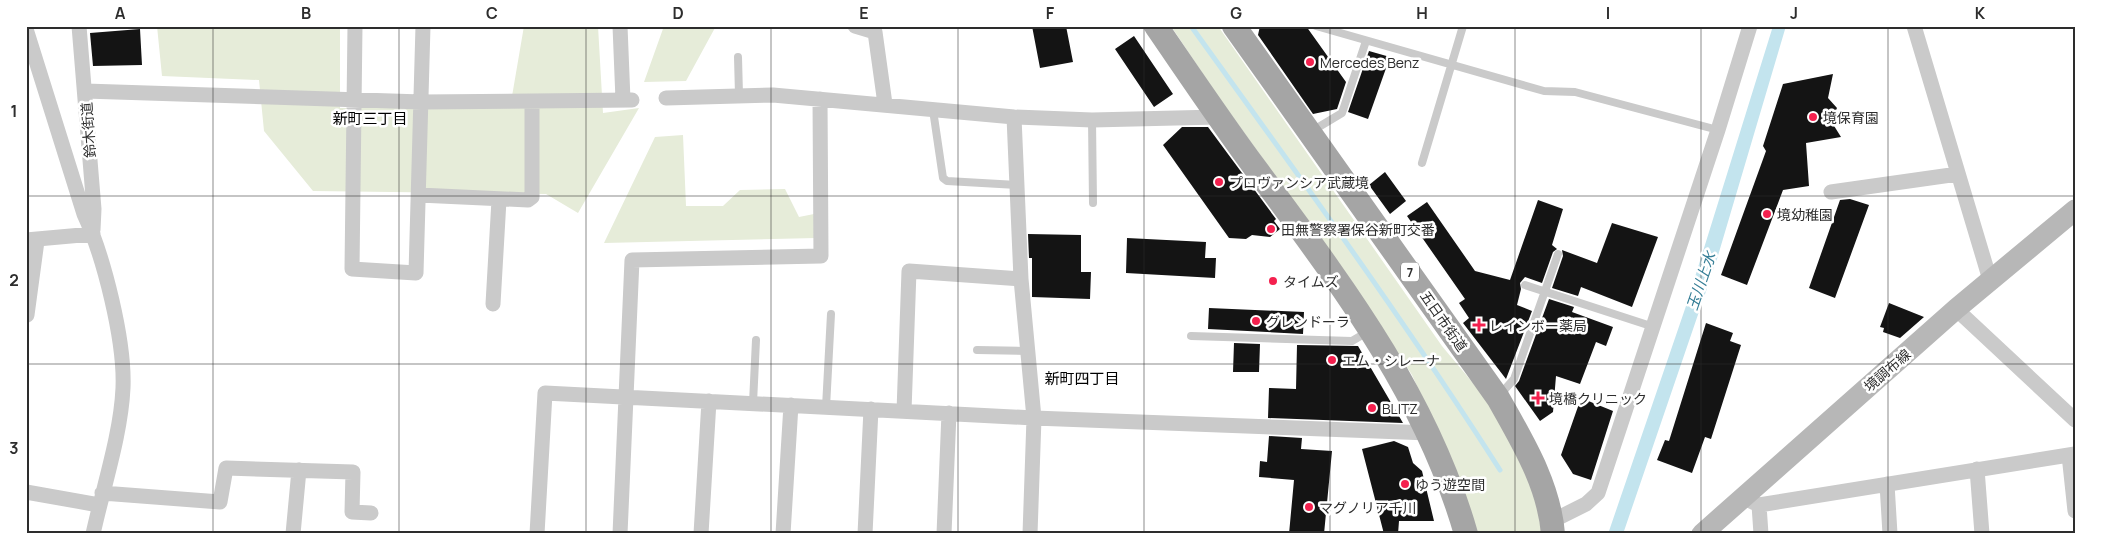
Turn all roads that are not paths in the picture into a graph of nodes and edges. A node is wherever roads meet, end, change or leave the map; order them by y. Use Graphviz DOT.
graph roads {
  1 [pos="79,26"];
  2 [pos="355,26"];
  3 [pos="423,26"];
  4 [pos="620,26"];
  5 [pos="855,26"];
  6 [pos="1156,26"];
  7 [pos="1234,26"];
  8 [pos="1316,26"];
  9 [pos="1463,26"];
  10 [pos="1750,26"];
  11 [pos="1914,26"];
  12 [pos="26,29"];
  13 [pos="1366,41"];
  14 [pos="30,50"];
  15 [pos="738,57"];
  16 [pos="1451,66"];
  17 [pos="84,91"];
  18 [pos="739,95"];
  19 [pos="666,98"];
  20 [pos="820,99"];
  21 [pos="354,100"];
  22 [pos="422,102"];
  23 [pos="532,102"];
  24 [pos="885,104"];
  25 [pos="933,110"];
  26 [pos="1014,117"];
  27 [pos="1218,117"];
  28 [pos="1092,120"];
  29 [pos="1718,130"];
  30 [pos="1310,131"];
  31 [pos="1422,163"];
  32 [pos="1958,174"];
  33 [pos="1017,185"];
  34 [pos="1831,192"];
  35 [pos="419,195"];
  36 [pos="499,200"];
  37 [pos="1093,203"];
  38 [pos="2075,210"];
  39 [pos="93,234"];
  40 [pos="32,241"];
  41 [pos="1558,254"];
  42 [pos="1021,279"];
  43 [pos="1990,280"];
  44 [pos="1524,285"];
  45 [pos="1544,292"];
  46 [pos="493,304"];
  47 [pos="1956,309"];
  48 [pos="831,314"];
  49 [pos="27,315"];
  50 [pos="1654,327"];
  51 [pos="1371,330"];
  52 [pos="1190,336"];
  53 [pos="756,340"];
  54 [pos="977,350"];
  55 [pos="1028,351"];
  56 [pos="626,397"];
  57 [pos="1498,398"];
  58 [pos="708,401"];
  59 [pos="753,403"];
  60 [pos="791,405"];
  61 [pos="826,407"];
  62 [pos="871,409"];
  63 [pos="904,411"];
  64 [pos="949,413"];
  65 [pos="1034,418"];
  66 [pos="2075,420"];
  67 [pos="1429,433"];
  68 [pos="2072,455"];
  69 [pos="1977,469"];
  70 [pos="299,470"];
  71 [pos="1887,484"];
  72 [pos="26,492"];
  73 [pos="100,499"];
  74 [pos="1751,501"];
  75 [pos="2075,511"];
  76 [pos="371,512"];
  77 [pos="1552,527"];
  78 [pos="93,534"];
  79 [pos="294,534"];
  80 [pos="537,534"];
  81 [pos="620,534"];
  82 [pos="701,534"];
  83 [pos="783,534"];
  84 [pos="865,534"];
  85 [pos="944,534"];
  86 [pos="1030,534"];
  87 [pos="1466,534"];
  88 [pos="1702,534"];
  89 [pos="1761,534"];
  90 [pos="1890,534"];
  91 [pos="1982,534"];
  1 -- 17 [label="street, 鈴木街道"];
  2 -- 21 [label="street"];
  3 -- 22 [label="street"];
  4 -- 23 [label="street"];
  5 -- 24 [label="street"];
  6 -- 27 [label="main road"];
  7 -- 30 [label="main road, 五日市街道 / 7"];
  8 -- 13 [label="lane"];
  9 -- 16 [label="lane"];
  10 -- 29 [label="street"];
  11 -- 32 [label="street"];
  12 -- 14 [label="street"];
  13 -- 16 [label="lane"];
  13 -- 30 [label="lane"];
  14 -- 39 [label="street"];
  15 -- 18 [label="lane"];
  16 -- 29 [label="lane"];
  16 -- 31 [label="lane"];
  17 -- 21 [label="street"];
  17 -- 39 [label="street, 鈴木街道"];
  18 -- 19 [label="street"];
  18 -- 20 [label="street"];
  20 -- 24 [label="street"];
  20 -- 56 [label="street"];
  21 -- 22 [label="street"];
  21 -- 35 [label="street"];
  22 -- 23 [label="street"];
  22 -- 35 [label="street"];
  23 -- 36 [label="street"];
  24 -- 25 [label="street"];
  25 -- 26 [label="street"];
  25 -- 33 [label="lane"];
  26 -- 28 [label="street"];
  26 -- 33 [label="street"];
  27 -- 28 [label="street"];
  27 -- 51 [label="main road"];
  28 -- 37 [label="lane"];
  29 -- 50 [label="street"];
  30 -- 57 [label="main road, 五日市街道 / 7"];
  32 -- 34 [label="street"];
  32 -- 43 [label="street"];
  33 -- 42 [label="street"];
  35 -- 36 [label="street"];
  36 -- 46 [label="street"];
  38 -- 43 [label="main road, 境調布線"];
  39 -- 40 [label="street"];
  39 -- 73 [label="street"];
  40 -- 49 [label="street"];
  41 -- 45 [label="lane"];
  42 -- 55 [label="street"];
  42 -- 63 [label="street"];
  43 -- 47 [label="main road, 境調布線"];
  44 -- 45 [label="lane"];
  45 -- 50 [label="lane"];
  45 -- 57 [label="lane"];
  47 -- 66 [label="street"];
  47 -- 74 [label="main road, 境調布線"];
  48 -- 61 [label="lane"];
  50 -- 77 [label="street"];
  51 -- 52 [label="lane"];
  51 -- 67 [label="main road"];
  53 -- 59 [label="lane"];
  54 -- 55 [label="lane"];
  55 -- 65 [label="street"];
  56 -- 58 [label="street"];
  56 -- 80 [label="street"];
  56 -- 81 [label="street"];
  57 -- 77 [label="main road, 五日市街道 / 7"];
  58 -- 59 [label="street"];
  58 -- 82 [label="street"];
  59 -- 60 [label="street"];
  60 -- 61 [label="street"];
  60 -- 83 [label="street"];
  61 -- 62 [label="street"];
  62 -- 63 [label="street"];
  62 -- 84 [label="street"];
  63 -- 64 [label="street"];
  64 -- 65 [label="street"];
  64 -- 85 [label="street"];
  65 -- 67 [label="street"];
  65 -- 86 [label="street"];
  67 -- 87 [label="main road"];
  68 -- 69 [label="street"];
  68 -- 75 [label="street"];
  69 -- 71 [label="street"];
  69 -- 91 [label="street"];
  70 -- 73 [label="street"];
  70 -- 76 [label="street"];
  70 -- 79 [label="street"];
  71 -- 74 [label="street"];
  71 -- 90 [label="street"];
  72 -- 73 [label="street"];
  73 -- 78 [label="street"];
  74 -- 88 [label="main road, 境調布線"];
  74 -- 89 [label="street"];
}
